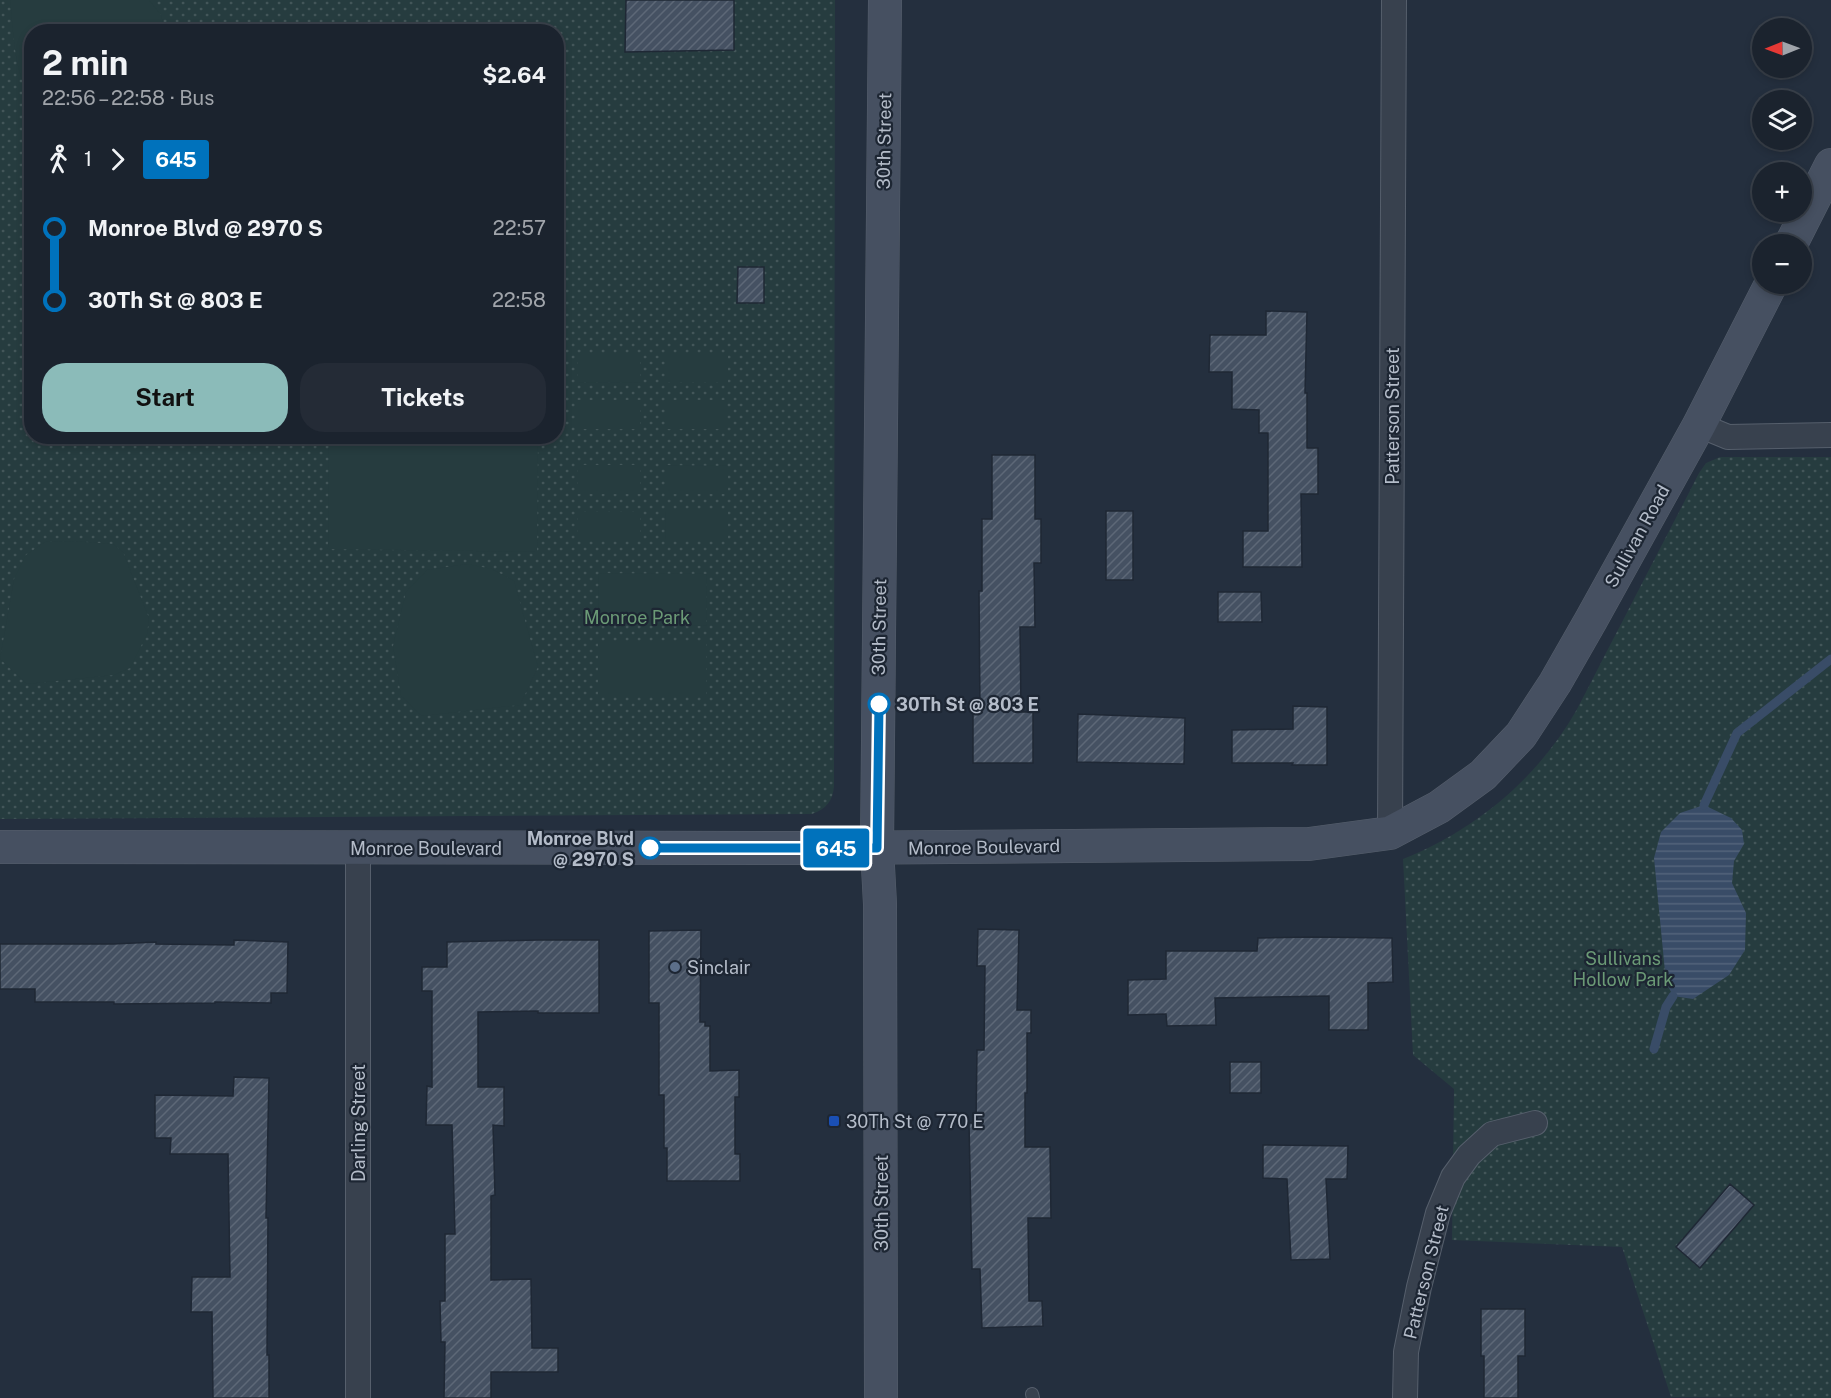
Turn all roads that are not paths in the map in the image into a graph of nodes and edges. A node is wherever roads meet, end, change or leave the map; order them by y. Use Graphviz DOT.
graph roads {
  1 [pos="885,0"];
  2 [pos="1394,0"];
  3 [pos="1831,165"];
  4 [pos="1796,234"];
  5 [pos="1766,294"];
  6 [pos="1699,425"];
  7 [pos="1831,435"];
  8 [pos="1483,775"];
  9 [pos="1390,833"];
  10 [pos="0,847"];
  11 [pos="358,848"];
  12 [pos="877,848"];
  13 [pos="1535,1123"];
  14 [pos="358,1398"];
  15 [pos="881,1398"];
  16 [pos="1406,1398"];
  1 -- 12 [label="street, 30th Street"];
  2 -- 9 [label="street, Patterson Street"];
  3 -- 4 [label="street"];
  5 -- 6 [label="street, Sullivan Road"];
  6 -- 7 [label="street"];
  6 -- 8 [label="street, Sullivan Road"];
  8 -- 9 [label="street, Monroe Boulevard"];
  9 -- 12 [label="street, Monroe Boulevard"];
  10 -- 11 [label="street, Monroe Boulevard"];
  11 -- 12 [label="street, Monroe Boulevard"];
  11 -- 14 [label="street, Darling Street"];
  12 -- 15 [label="street, 30th Street"];
  13 -- 16 [label="street, Patterson Street"];
}
